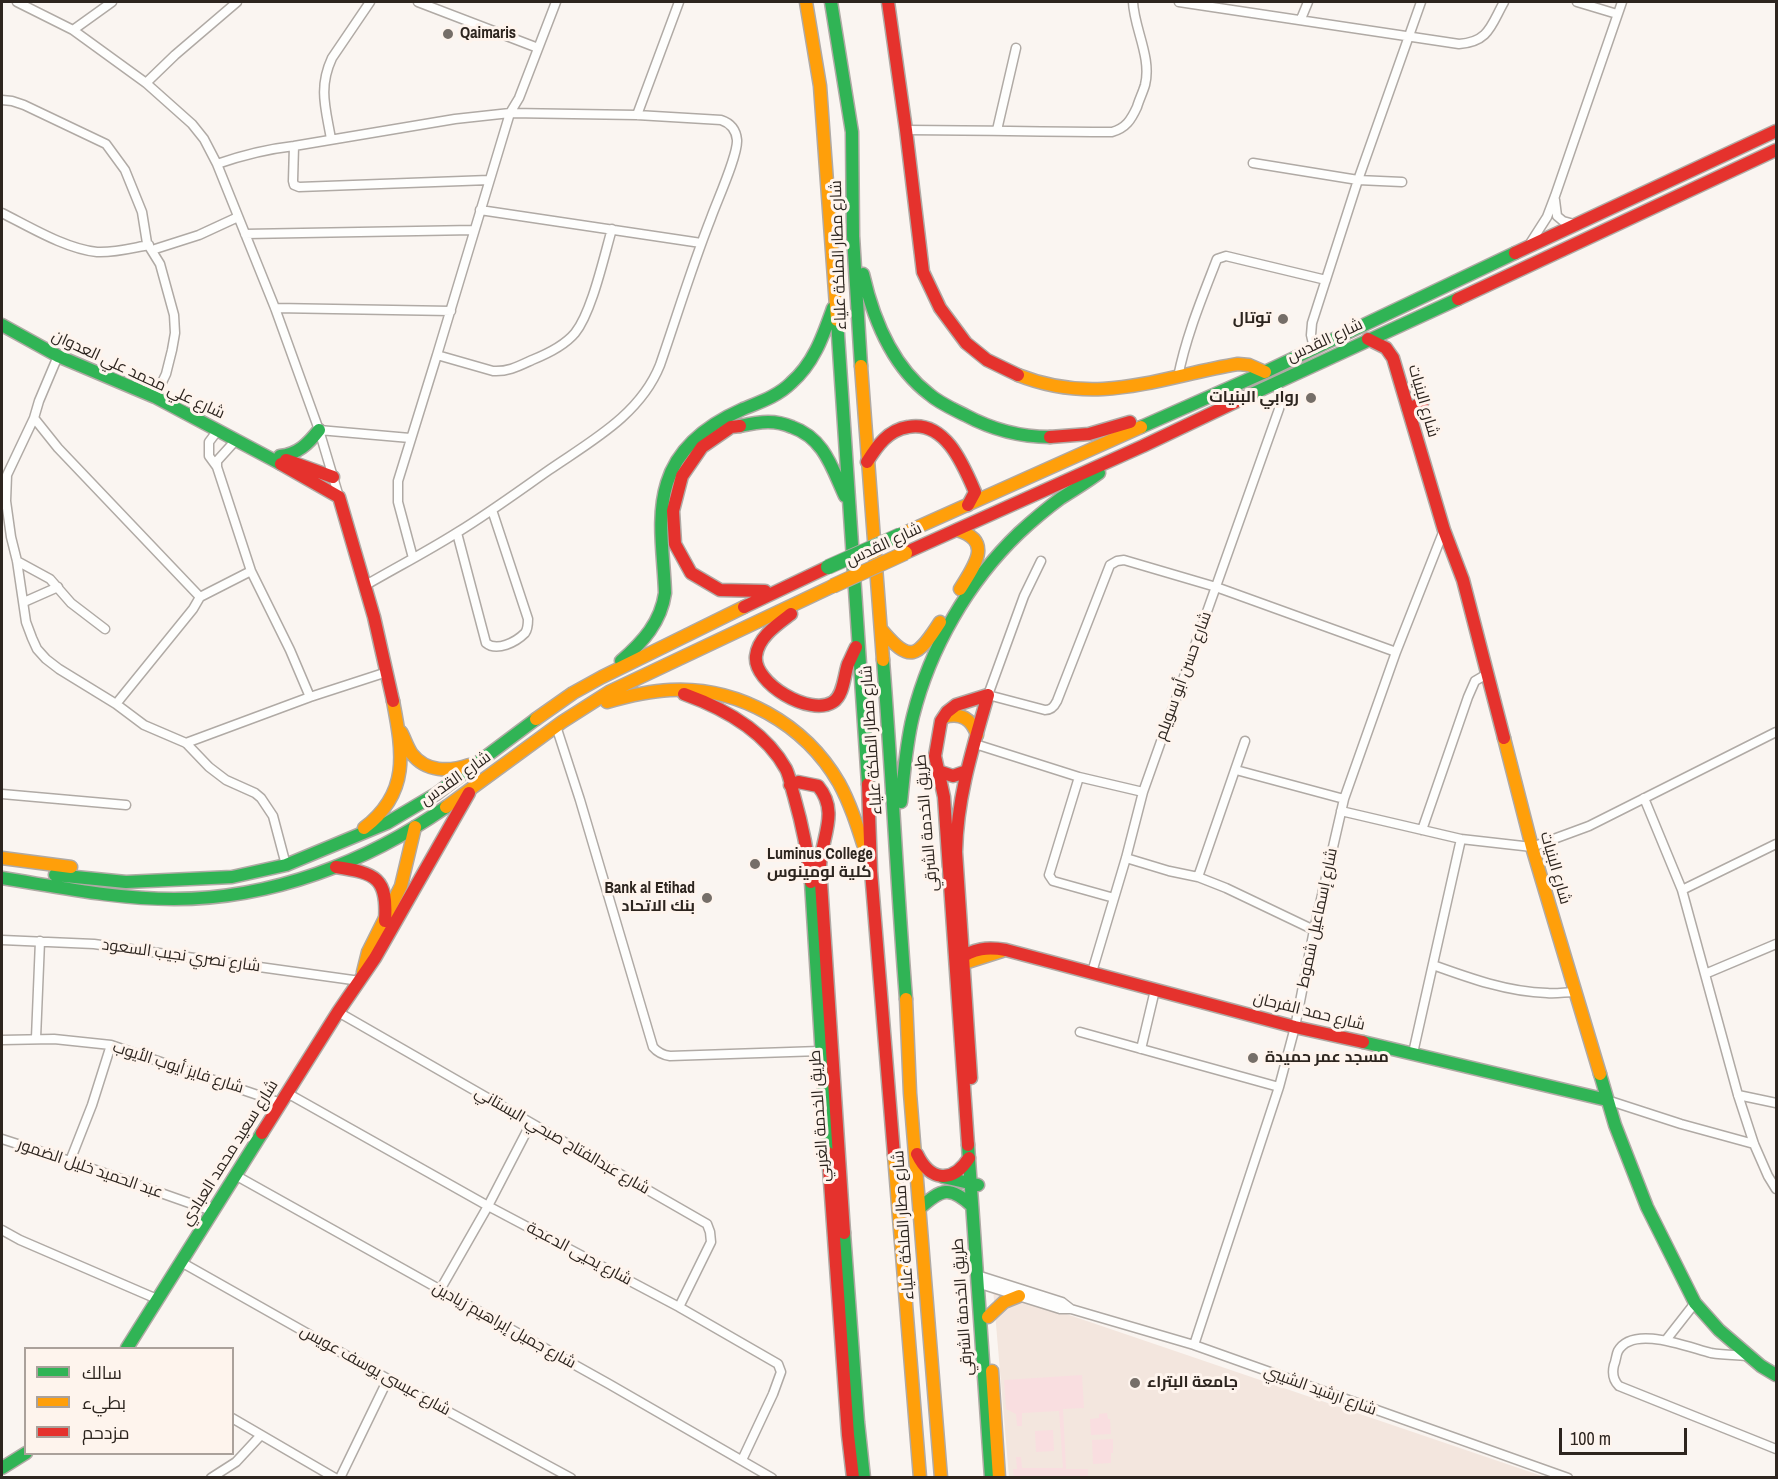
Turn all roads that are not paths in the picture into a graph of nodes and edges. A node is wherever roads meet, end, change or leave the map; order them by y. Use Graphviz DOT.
graph roads {
  1 [pos="112,2"];
  2 [pos="237,2"];
  3 [pos="370,2"];
  4 [pos="418,2"];
  5 [pos="556,2"];
  6 [pos="679,2"];
  7 [pos="806,2"];
  8 [pos="831,2"];
  9 [pos="888,2"];
  10 [pos="1133,2"];
  11 [pos="1179,2"];
  12 [pos="1308,2"];
  13 [pos="1421,2"];
  14 [pos="1504,2"];
  15 [pos="1577,2"];
  16 [pos="1622,2"];
  17 [pos="23,3"];
  18 [pos="1617,14"];
  19 [pos="1301,19"];
  20 [pos="73,30"];
  21 [pos="1410,36"];
  22 [pos="538,48"];
  23 [pos="1016,48"];
  24 [pos="146,83"];
  25 [pos="2,100"];
  26 [pos="510,113"];
  27 [pos="638,115"];
  28 [pos="906,130"];
  29 [pos="997,130"];
  30 [pos="1776,131"];
  31 [pos="331,139"];
  32 [pos="294,146"];
  33 [pos="1776,150"];
  34 [pos="217,164"];
  35 [pos="1253,164"];
  36 [pos="489,180"];
  37 [pos="1358,180"];
  38 [pos="1402,182"];
  39 [pos="1555,196"];
  40 [pos="480,210"];
  41 [pos="2,213"];
  42 [pos="238,217"];
  43 [pos="1574,224"];
  44 [pos="612,229"];
  45 [pos="474,230"];
  46 [pos="245,234"];
  47 [pos="853,236"];
  48 [pos="701,243"];
  49 [pos="1529,245"];
  50 [pos="151,247"];
  51 [pos="1326,280"];
  52 [pos="835,301"];
  53 [pos="274,308"];
  54 [pos="451,311"];
  55 [pos="2,325"];
  56 [pos="1368,339"];
  57 [pos="1314,348"];
  58 [pos="437,355"];
  59 [pos="58,356"];
  60 [pos="1265,372"];
  61 [pos="1178,377"];
  62 [pos="1276,383"];
  63 [pos="155,397"];
  64 [pos="1422,403"];
  65 [pos="1186,407"];
  66 [pos="1407,409"];
  67 [pos="34,418"];
  68 [pos="218,430"];
  69 [pos="319,430"];
  70 [pos="410,438"];
  71 [pos="236,440"];
  72 [pos="262,453"];
  73 [pos="1125,453"];
  74 [pos="278,457"];
  75 [pos="867,462"];
  76 [pos="217,467"];
  77 [pos="333,477"];
  78 [pos="339,497"];
  79 [pos="848,503"];
  80 [pos="968,505"];
  81 [pos="492,510"];
  82 [pos="957,530"];
  83 [pos="1444,530"];
  84 [pos="457,533"];
  85 [pos="413,558"];
  86 [pos="17,561"];
  87 [pos="1041,561"];
  88 [pos="250,571"];
  89 [pos="366,585"];
  90 [pos="57,587"];
  91 [pos="1216,587"];
  92 [pos="781,588"];
  93 [pos="200,597"];
  94 [pos="24,602"];
  95 [pos="794,606"];
  96 [pos="105,629"];
  97 [pos="881,629"];
  98 [pos="858,643"];
  99 [pos="1396,652"];
  100 [pos="387,672"];
  101 [pos="1487,674"];
  102 [pos="602,676"];
  103 [pos="664,689"];
  104 [pos="988,695"];
  105 [pos="310,697"];
  106 [pos="116,704"];
  107 [pos="578,712"];
  108 [pos="944,717"];
  109 [pos="398,724"];
  110 [pos="556,726"];
  111 [pos="1776,732"];
  112 [pos="976,739"];
  113 [pos="1245,741"];
  114 [pos="186,744"];
  115 [pos="484,759"];
  116 [pos="1236,770"];
  117 [pos="938,771"];
  118 [pos="967,771"];
  119 [pos="1079,777"];
  120 [pos="790,785"];
  121 [pos="471,790"];
  122 [pos="1143,792"];
  123 [pos="2,794"];
  124 [pos="1644,798"];
  125 [pos="1344,799"];
  126 [pos="126,805"];
  127 [pos="409,811"];
  128 [pos="1341,811"];
  129 [pos="415,827"];
  130 [pos="1422,830"];
  131 [pos="1461,839"];
  132 [pos="349,840"];
  133 [pos="1776,844"];
  134 [pos="1532,848"];
  135 [pos="2,858"];
  136 [pos="1126,858"];
  137 [pos="286,865"];
  138 [pos="336,866"];
  139 [pos="2,868"];
  140 [pos="871,871"];
  141 [pos="896,871"];
  142 [pos="1198,877"];
  143 [pos="2,878"];
  144 [pos="210,878"];
  145 [pos="126,882"];
  146 [pos="1682,890"];
  147 [pos="213,898"];
  148 [pos="1114,898"];
  149 [pos="385,921"];
  150 [pos="819,929"];
  151 [pos="1314,930"];
  152 [pos="2,940"];
  153 [pos="40,941"];
  154 [pos="1776,944"];
  155 [pos="961,961"];
  156 [pos="1433,965"];
  157 [pos="1092,972"];
  158 [pos="1705,974"];
  159 [pos="361,978"];
  160 [pos="1155,990"];
  161 [pos="1575,992"];
  162 [pos="338,1012"];
  163 [pos="1295,1027"];
  164 [pos="1080,1032"];
  165 [pos="36,1038"];
  166 [pos="2,1040"];
  167 [pos="111,1045"];
  168 [pos="1141,1049"];
  169 [pos="820,1051"];
  170 [pos="1413,1053"];
  171 [pos="1279,1087"];
  172 [pos="1738,1095"];
  173 [pos="284,1098"];
  174 [pos="1606,1100"];
  175 [pos="1776,1103"];
  176 [pos="531,1124"];
  177 [pos="2,1139"];
  178 [pos="1754,1144"];
  179 [pos="916,1151"];
  180 [pos="969,1158"];
  181 [pos="70,1161"];
  182 [pos="235,1175"];
  183 [pos="943,1177"];
  184 [pos="975,1185"];
  185 [pos="1776,1189"];
  186 [pos="488,1206"];
  187 [pos="972,1206"];
  188 [pos="920,1208"];
  189 [pos="212,1211"];
  190 [pos="2,1230"];
  191 [pos="181,1262"];
  192 [pos="981,1280"];
  193 [pos="440,1290"];
  194 [pos="1019,1296"];
  195 [pos="158,1299"];
  196 [pos="1695,1303"];
  197 [pos="679,1307"];
  198 [pos="1071,1309"];
  199 [pos="988,1317"];
  200 [pos="1666,1340"];
  201 [pos="1194,1346"];
  202 [pos="128,1347"];
  203 [pos="1749,1356"];
  204 [pos="1776,1375"];
  205 [pos="388,1379"];
  206 [pos="234,1419"];
  207 [pos="261,1435"];
  208 [pos="1776,1449"];
  209 [pos="24,1454"];
  210 [pos="742,1460"];
  211 [pos="2,1468"];
  212 [pos="211,1478"];
  213 [pos="337,1478"];
  214 [pos="571,1478"];
  215 [pos="772,1478"];
  216 [pos="853,1478"];
  217 [pos="864,1478"];
  218 [pos="920,1478"];
  219 [pos="941,1478"];
  220 [pos="991,1478"];
  221 [pos="999,1478"];
  222 [pos="1568,1478"];
  1 -- 20 [label="street"];
  2 -- 24 [label="street"];
  3 -- 31 [label="street"];
  4 -- 22 [label="street"];
  5 -- 22 [label="street"];
  6 -- 27 [label="street"];
  7 -- 52 [label="main road, شارع مطار الملكة علياء"];
  8 -- 47 [label="main road, شارع مطار الملكة علياء"];
  9 -- 28 [label="main road"];
  10 -- 29 [label="street"];
  11 -- 19 [label="street"];
  12 -- 19 [label="street"];
  13 -- 21 [label="street"];
  14 -- 21 [label="street"];
  15 -- 18 [label="street"];
  16 -- 18 [label="street"];
  17 -- 20 [label="street"];
  18 -- 39 [label="street"];
  19 -- 21 [label="street"];
  20 -- 24 [label="street"];
  21 -- 37 [label="street"];
  22 -- 26 [label="street"];
  23 -- 29 [label="street"];
  24 -- 34 [label="street"];
  25 -- 50 [label="street"];
  26 -- 27 [label="street"];
  26 -- 31 [label="street"];
  26 -- 36 [label="street"];
  27 -- 48 [label="street"];
  28 -- 29 [label="street"];
  28 -- 61 [label="main road"];
  30 -- 43 [label="main road, شارع القدس"];
  31 -- 32 [label="street"];
  32 -- 34 [label="street"];
  32 -- 36 [label="street"];
  33 -- 56 [label="main road, شارع القدس"];
  34 -- 42 [label="street"];
  35 -- 37 [label="street"];
  36 -- 40 [label="street"];
  37 -- 38 [label="street"];
  37 -- 51 [label="street"];
  39 -- 43 [label="street"];
  39 -- 49 [label="street"];
  40 -- 44 [label="street"];
  40 -- 45 [label="street"];
  41 -- 50 [label="street"];
  42 -- 46 [label="street"];
  42 -- 50 [label="street"];
  43 -- 49 [label="main road, شارع القدس"];
  44 -- 48 [label="street"];
  44 -- 58 [label="street"];
  45 -- 46 [label="street"];
  45 -- 54 [label="street"];
  46 -- 53 [label="street"];
  47 -- 65 [label="main road"];
  47 -- 75 [label="main road, شارع مطار الملكة علياء"];
  48 -- 81 [label="street"];
  49 -- 57 [label="main road, شارع القدس"];
  50 -- 63 [label="street"];
  51 -- 57 [label="street"];
  51 -- 61 [label="street"];
  52 -- 79 [label="main road, شارع مطار الملكة علياء"];
  52 -- 102 [label="main road"];
  53 -- 54 [label="street"];
  53 -- 69 [label="street"];
  54 -- 58 [label="street"];
  55 -- 59 [label="main road, شارع علي محمد علي العدوان"];
  56 -- 62 [label="main road, شارع القدس"];
  56 -- 66 [label="main road, شارع البنيات"];
  57 -- 60 [label="main road, شارع القدس"];
  58 -- 70 [label="street"];
  59 -- 63 [label="main road, شارع علي محمد علي العدوان"];
  59 -- 67 [label="street"];
  60 -- 61 [label="main road"];
  60 -- 65 [label="main road, شارع القدس"];
  62 -- 73 [label="main road, شارع القدس"];
  62 -- 91 [label="street, شارع حسن أبو سويلم"];
  63 -- 68 [label="main road, شارع علي محمد علي العدوان"];
  64 -- 66 [label="main road"];
  65 -- 80 [label="main road, شارع القدس"];
  66 -- 83 [label="main road, شارع البنيات"];
  67 -- 86 [label="street"];
  67 -- 93 [label="street"];
  68 -- 71 [label="main road, شارع علي محمد علي العدوان"];
  68 -- 76 [label="street"];
  69 -- 70 [label="street"];
  69 -- 74 [label="main road"];
  69 -- 77 [label="street"];
  70 -- 85 [label="street"];
  71 -- 72 [label="main road, شارع علي محمد علي العدوان"];
  71 -- 76 [label="street"];
  72 -- 74 [label="main road, شارع علي محمد علي العدوان"];
  72 -- 78 [label="main road, شارع علي محمد علي العدوان"];
  73 -- 82 [label="main road, شارع القدس"];
  73 -- 141 [label="main road"];
  74 -- 77 [label="main road, شارع علي محمد علي العدوان"];
  75 -- 80 [label="main road"];
  75 -- 97 [label="main road, شارع مطار الملكة علياء"];
  76 -- 88 [label="street"];
  77 -- 78 [label="street"];
  78 -- 89 [label="main road"];
  79 -- 92 [label="main road"];
  79 -- 98 [label="main road, شارع مطار الملكة علياء"];
  80 -- 92 [label="main road, شارع القدس, bridge"];
  81 -- 84 [label="street"];
  81 -- 84 [label="street"];
  82 -- 95 [label="main road, شارع القدس, bridge"];
  82 -- 97 [label="main road"];
  83 -- 99 [label="street, شارع إسماعيل شموط"];
  83 -- 101 [label="main road, شارع البنيات"];
  84 -- 85 [label="street"];
  85 -- 89 [label="street"];
  86 -- 90 [label="street"];
  86 -- 94 [label="street"];
  87 -- 104 [label="street"];
  88 -- 93 [label="street"];
  88 -- 105 [label="street"];
  89 -- 100 [label="main road"];
  90 -- 94 [label="street"];
  90 -- 96 [label="street"];
  91 -- 99 [label="street"];
  91 -- 104 [label="street"];
  91 -- 122 [label="street, شارع حسن أبو سويلم"];
  92 -- 102 [label="main road, شارع القدس"];
  93 -- 106 [label="street"];
  94 -- 106 [label="street"];
  95 -- 98 [label="main road"];
  95 -- 107 [label="main road, شارع القدس"];
  97 -- 141 [label="main road, شارع مطار الملكة علياء"];
  98 -- 140 [label="main road, شارع مطار الملكة علياء"];
  99 -- 125 [label="street, شارع إسماعيل شموط"];
  100 -- 105 [label="street"];
  100 -- 109 [label="main road"];
  101 -- 130 [label="street"];
  101 -- 134 [label="main road, شارع البنيات"];
  102 -- 115 [label="main road, شارع القدس"];
  103 -- 107 [label="main road"];
  103 -- 120 [label="main road, طريق الخدمة الغربي"];
  103 -- 140 [label="main road"];
  104 -- 108 [label="main road"];
  104 -- 112 [label="main road, طريق الخدمة الشرقي"];
  105 -- 114 [label="street"];
  106 -- 114 [label="street"];
  107 -- 110 [label="main road, شارع القدس"];
  108 -- 112 [label="main road"];
  108 -- 117 [label="main road, طريق الخدمة الشرقي"];
  109 -- 115 [label="main road"];
  109 -- 132 [label="main road"];
  110 -- 121 [label="main road, شارع القدس"];
  110 -- 169 [label="street"];
  111 -- 124 [label="street"];
  112 -- 118 [label="main road, طريق الخدمة الشرقي"];
  112 -- 119 [label="street"];
  113 -- 116 [label="street"];
  114 -- 137 [label="street"];
  115 -- 127 [label="main road, شارع القدس"];
  116 -- 125 [label="street"];
  116 -- 142 [label="street"];
  117 -- 118 [label="main road"];
  117 -- 155 [label="main road, طريق الخدمة الشرقي"];
  118 -- 155 [label="main road, طريق الخدمة الشرقي"];
  119 -- 122 [label="street"];
  119 -- 148 [label="street"];
  120 -- 150 [label="main road, طريق الخدمة الغربي"];
  120 -- 150 [label="main road, طريق الخدمة الغربي"];
  121 -- 129 [label="main road, شارع القدس"];
  121 -- 159 [label="main road, شارع سعيد محمد العبادي"];
  122 -- 136 [label="street, شارع حسن أبو سويلم"];
  123 -- 126 [label="street"];
  124 -- 134 [label="street"];
  124 -- 146 [label="street"];
  125 -- 128 [label="street, شارع إسماعيل شموط"];
  127 -- 129 [label="main road"];
  127 -- 132 [label="main road, شارع القدس"];
  128 -- 130 [label="street"];
  128 -- 151 [label="street, شارع إسماعيل شموط"];
  129 -- 138 [label="main road, شارع القدس"];
  129 -- 149 [label="main road, شارع سعيد محمد العبادي"];
  130 -- 131 [label="street"];
  131 -- 134 [label="street"];
  131 -- 156 [label="street"];
  132 -- 137 [label="main road, شارع القدس"];
  133 -- 146 [label="street"];
  134 -- 161 [label="main road, شارع البنيات"];
  135 -- 145 [label="main road"];
  136 -- 142 [label="street"];
  136 -- 148 [label="street, شارع حسن أبو سويلم"];
  137 -- 144 [label="main road, شارع القدس"];
  138 -- 147 [label="main road, شارع القدس"];
  138 -- 149 [label="main road"];
  139 -- 145 [label="main road, شارع القدس"];
  140 -- 218 [label="main road, شارع مطار الملكة علياء"];
  141 -- 179 [label="main road, شارع مطار الملكة علياء"];
  142 -- 151 [label="street"];
  143 -- 147 [label="main road, شارع القدس"];
  144 -- 145 [label="main road, شارع القدس"];
  144 -- 147 [label="main road"];
  146 -- 158 [label="street"];
  148 -- 157 [label="street, شارع حسن أبو سويلم"];
  149 -- 159 [label="main road, شارع سعيد محمد العبادي"];
  150 -- 169 [label="main road, طريق الخدمة الغربي"];
  150 -- 217 [label="main road, طريق الخدمة الغربي"];
  151 -- 163 [label="street, شارع إسماعيل شموط"];
  152 -- 153 [label="street, شارع نصري نجيب السعود"];
  153 -- 159 [label="street, شارع نصري نجيب السعود"];
  153 -- 165 [label="street"];
  154 -- 158 [label="street"];
  155 -- 157 [label="main road, شارع حمد الفرحان"];
  155 -- 180 [label="main road, طريق الخدمة الشرقي"];
  155 -- 184 [label="main road, طريق الخدمة الشرقي"];
  156 -- 161 [label="street"];
  156 -- 170 [label="street"];
  157 -- 160 [label="main road, شارع حمد الفرحان"];
  158 -- 172 [label="street"];
  159 -- 162 [label="main road, شارع سعيد محمد العبادي"];
  160 -- 163 [label="main road, شارع حمد الفرحان"];
  160 -- 168 [label="street"];
  161 -- 174 [label="main road, شارع البنيات"];
  162 -- 173 [label="main road, شارع سعيد محمد العبادي"];
  162 -- 176 [label="street, شارع عبدالفتاح صبحي البستاني"];
  163 -- 170 [label="main road, شارع حمد الفرحان"];
  163 -- 171 [label="street, شارع إسماعيل شموط"];
  164 -- 168 [label="street"];
  165 -- 166 [label="street, شارع فايز أيوب الأيوب"];
  165 -- 167 [label="street, شارع فايز أيوب الأيوب"];
  167 -- 173 [label="street, شارع فايز أيوب الأيوب"];
  167 -- 181 [label="street"];
  168 -- 171 [label="street"];
  169 -- 216 [label="main road, طريق الخدمة الغربي"];
  170 -- 174 [label="main road, شارع حمد الفرحان"];
  171 -- 201 [label="street, شارع إسماعيل شموط"];
  172 -- 175 [label="street"];
  172 -- 178 [label="street"];
  173 -- 182 [label="main road, شارع سعيد محمد العبادي"];
  173 -- 186 [label="street, شارع يحيى الدعجة"];
  174 -- 178 [label="street"];
  174 -- 196 [label="main road, شارع البنيات"];
  176 -- 186 [label="street"];
  176 -- 197 [label="street, شارع عبدالفتاح صبحي البستاني"];
  177 -- 181 [label="street, عبد الحميد خليل الضمور"];
  178 -- 185 [label="street"];
  179 -- 183 [label="main road"];
  179 -- 188 [label="main road, شارع مطار الملكة علياء"];
  180 -- 183 [label="main road"];
  180 -- 184 [label="main road, طريق الخدمة الشرقي"];
  181 -- 189 [label="street, عبد الحميد خليل الضمور"];
  182 -- 189 [label="main road, شارع سعيد محمد العبادي"];
  182 -- 193 [label="street, شارع جميل إبراهيم زيادين"];
  183 -- 184 [label="main road"];
  184 -- 187 [label="main road, طريق الخدمة الشرقي"];
  184 -- 192 [label="main road, طريق الخدمة الشرقي"];
  186 -- 193 [label="street"];
  186 -- 197 [label="street, شارع يحيى الدعجة"];
  187 -- 188 [label="main road"];
  187 -- 192 [label="main road, طريق الخدمة الشرقي"];
  188 -- 219 [label="main road, شارع مطار الملكة علياء"];
  189 -- 191 [label="main road, شارع سعيد محمد العبادي"];
  190 -- 195 [label="street"];
  191 -- 195 [label="main road, شارع سعيد محمد العبادي"];
  191 -- 205 [label="street, شارع عيسى يوسف عويس"];
  192 -- 194 [label="street, شارع ارشيد الشيبي"];
  192 -- 198 [label="street, شارع ارشيد الشيبي"];
  192 -- 199 [label="main road, طريق الخدمة الشرقي"];
  192 -- 220 [label="main road, طريق الخدمة الشرقي"];
  193 -- 210 [label="street, شارع جميل إبراهيم زيادين"];
  194 -- 198 [label="street, شارع ارشيد الشيبي"];
  194 -- 199 [label="main road"];
  195 -- 202 [label="main road, شارع سعيد محمد العبادي"];
  196 -- 200 [label="street"];
  196 -- 203 [label="main road, شارع البنيات"];
  197 -- 210 [label="street, شارع يحيى الدعجة"];
  198 -- 201 [label="street, شارع ارشيد الشيبي"];
  199 -- 221 [label="main road, طريق الخدمة الشرقي"];
  200 -- 203 [label="street"];
  200 -- 208 [label="street"];
  201 -- 222 [label="street, شارع ارشيد الشيبي"];
  203 -- 204 [label="main road, شارع البنيات"];
  205 -- 213 [label="street"];
  205 -- 214 [label="street, شارع عيسى يوسف عويس"];
  206 -- 207 [label="street"];
  207 -- 212 [label="street"];
  207 -- 213 [label="street"];
  209 -- 211 [label="main road"];
  210 -- 215 [label="street, شارع جميل إبراهيم زيادين"];
}
